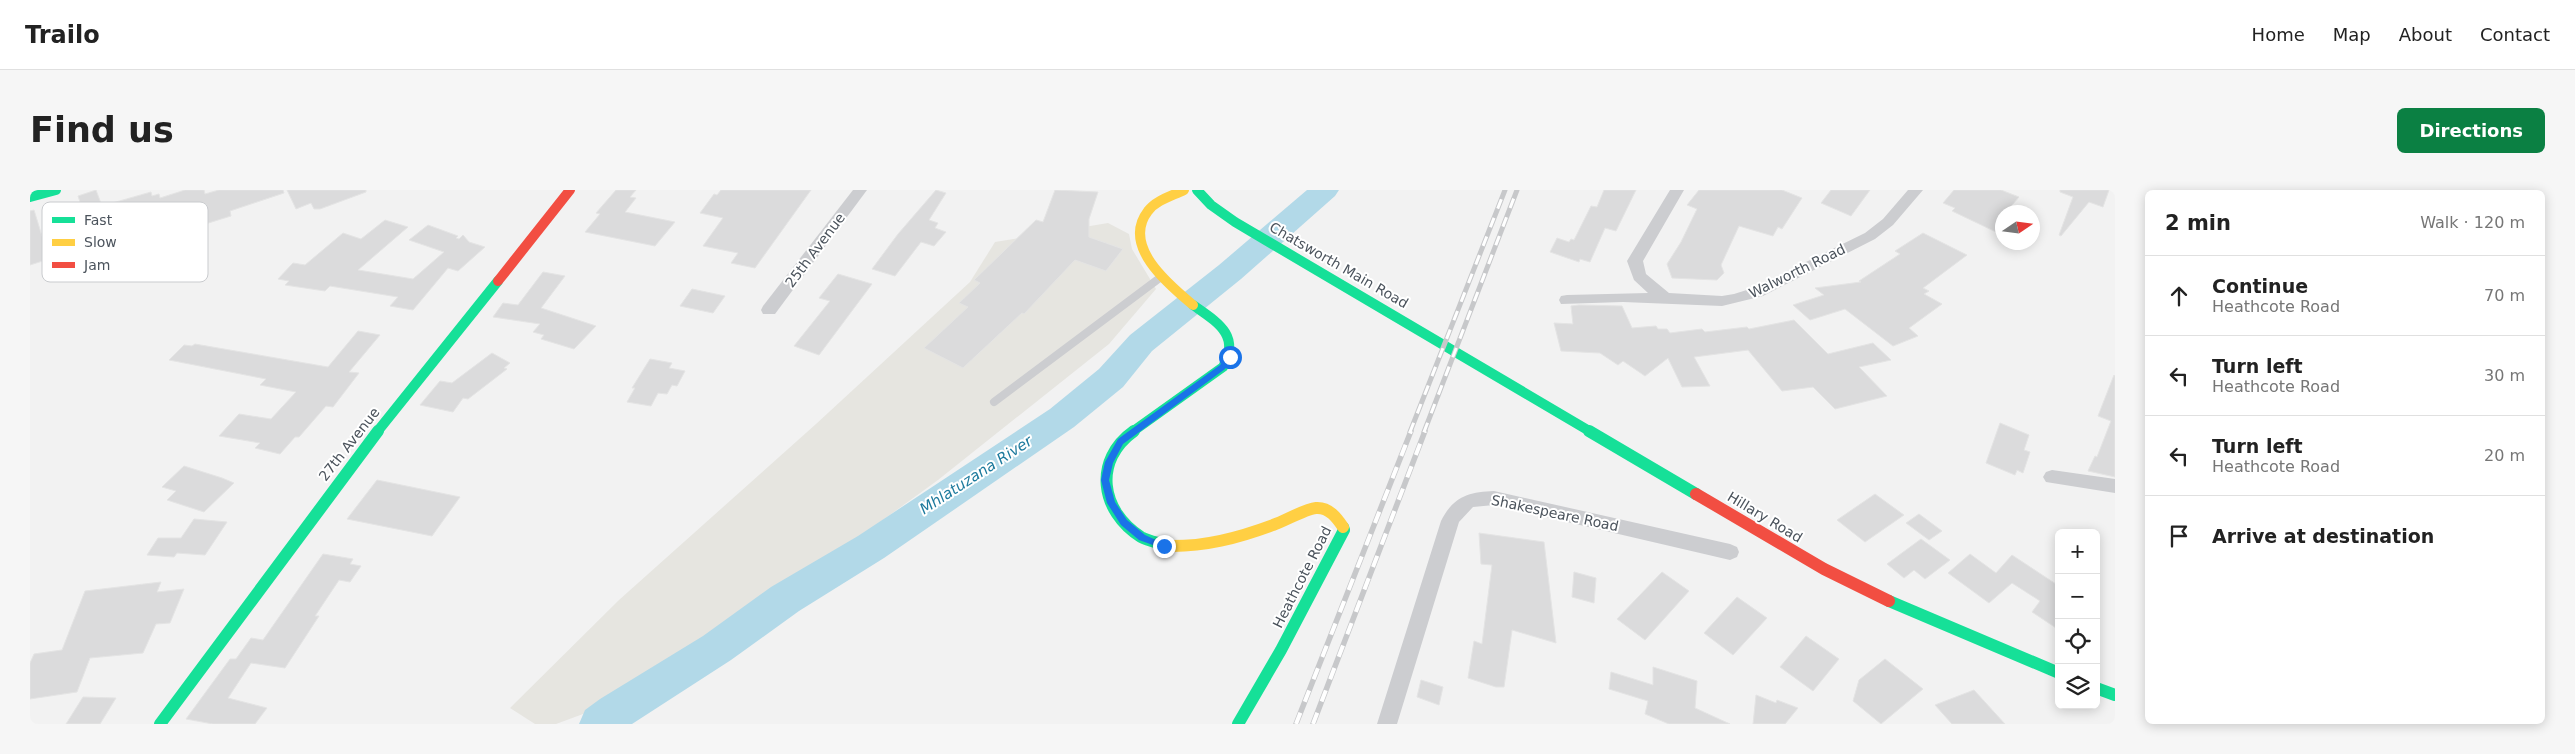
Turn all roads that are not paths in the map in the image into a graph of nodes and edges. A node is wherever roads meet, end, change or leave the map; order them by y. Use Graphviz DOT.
graph roads {
  1 [pos="56,190"];
  2 [pos="570,190"];
  3 [pos="860,190"];
  4 [pos="1184,190"];
  5 [pos="1197,190"];
  6 [pos="1678,190"];
  7 [pos="1916,190"];
  8 [pos="35,194"];
  9 [pos="1164,280"];
  10 [pos="1665,299"];
  11 [pos="1567,300"];
  12 [pos="769,310"];
  13 [pos="1470,360"];
  14 [pos="994,402"];
  15 [pos="2052,477"];
  16 [pos="2115,486"];
  17 [pos="1730,552"];
  18 [pos="2055,671"];
  19 [pos="2100,689"];
  20 [pos="2115,695"];
  21 [pos="160,724"];
  22 [pos="1238,724"];
  23 [pos="1387,724"];
  1 -- 8 [label="street"];
  2 -- 21 [label="street, 27th Avenue"];
  3 -- 12 [label="street, 25th Avenue"];
  4 -- 9 [label="street, Heathcote Road"];
  5 -- 13 [label="street, Chatsworth Main Road"];
  6 -- 10 [label="street"];
  7 -- 10 [label="street, Walworth Road"];
  9 -- 14 [label="lane"];
  9 -- 22 [label="street, Heathcote Road"];
  10 -- 11 [label="street, Walworth Road"];
  13 -- 18 [label="street, Hillary Road"];
  15 -- 16 [label="street"];
  17 -- 23 [label="street, Shakespeare Road"];
  19 -- 20 [label="street"];
}
